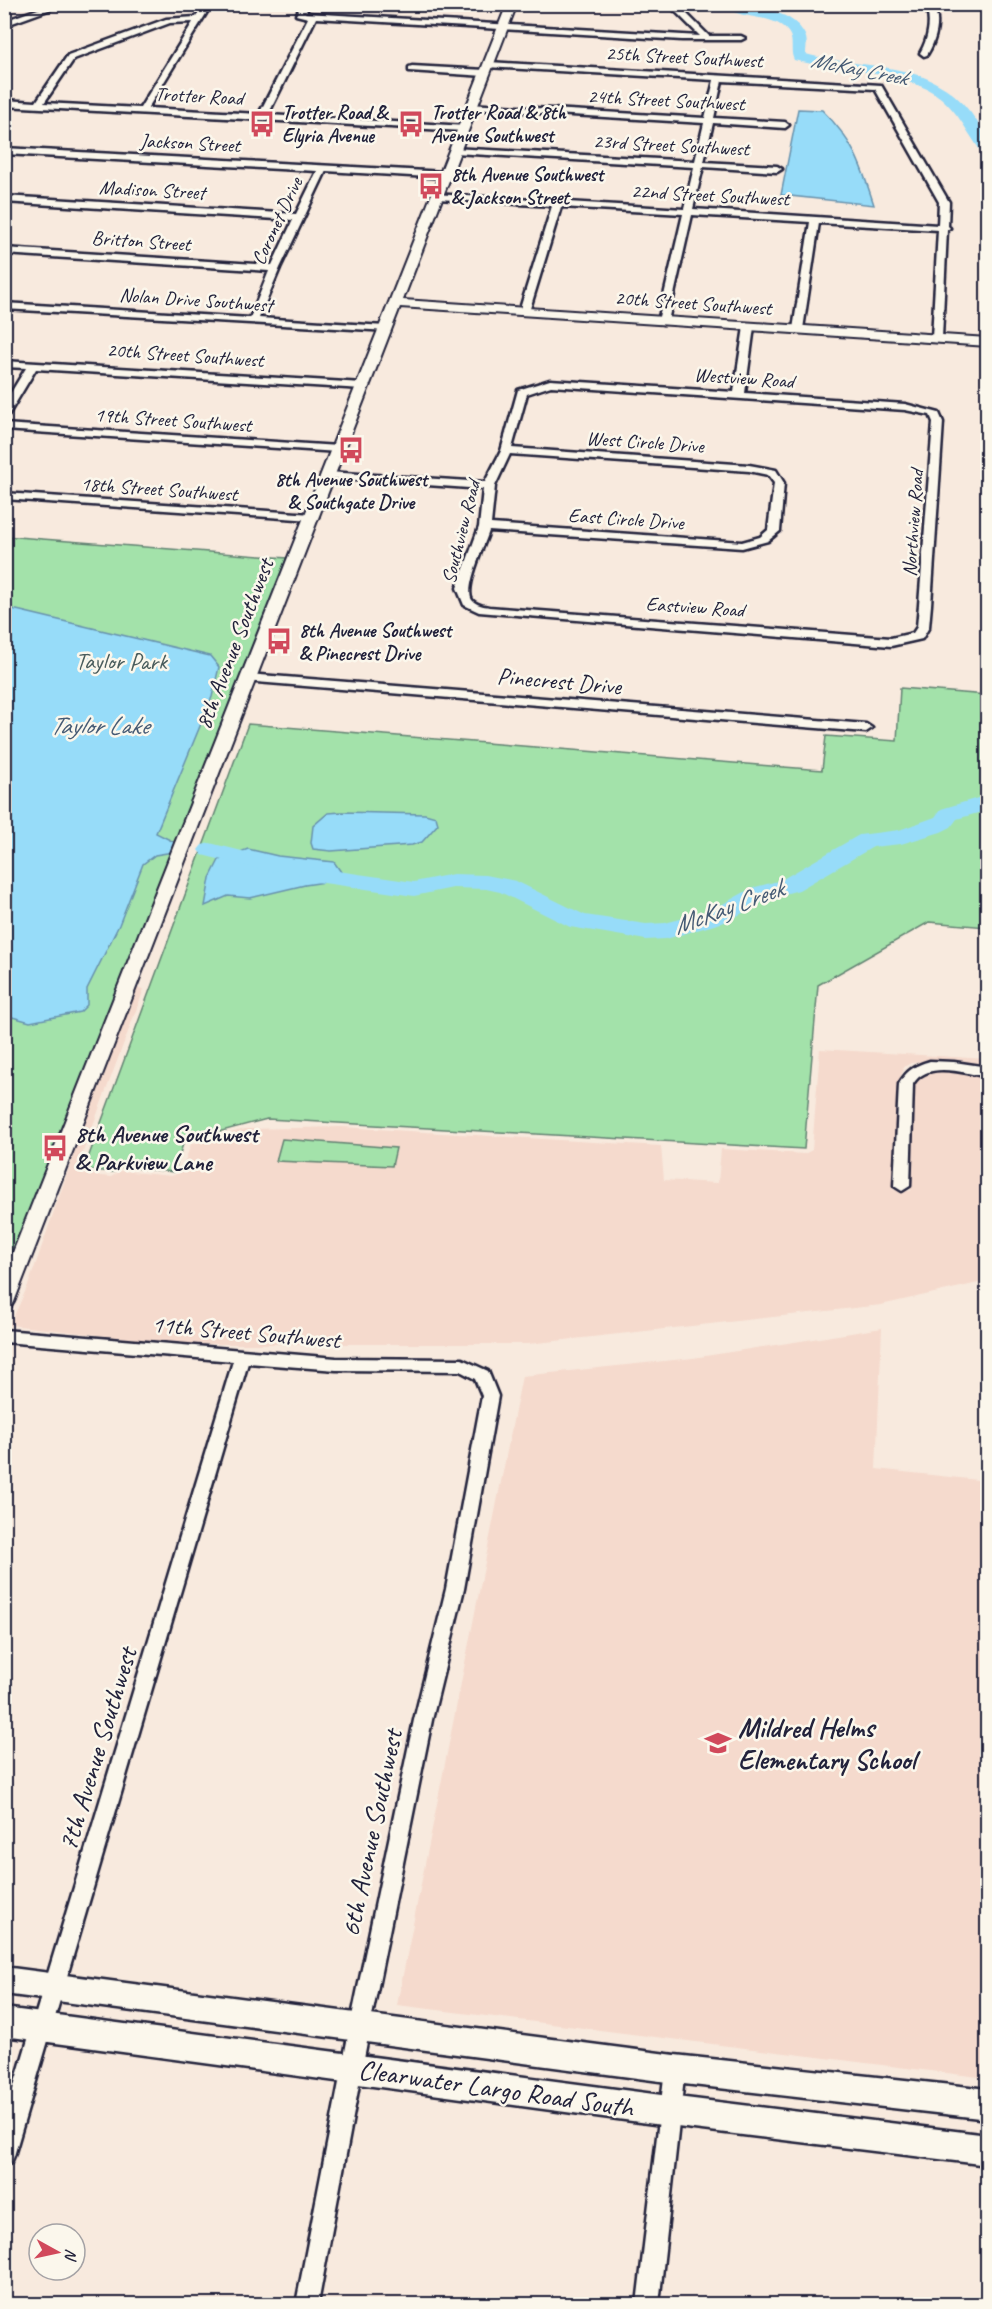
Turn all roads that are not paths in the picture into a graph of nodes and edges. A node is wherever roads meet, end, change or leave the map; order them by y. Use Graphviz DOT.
graph roads {
  1 [pos="61,4"];
  2 [pos="208,4"];
  3 [pos="512,4"];
  4 [pos="672,4"];
  5 [pos="928,4"];
  6 [pos="306,5"];
  7 [pos="313,16"];
  8 [pos="200,19"];
  9 [pos="4,24"];
  10 [pos="504,26"];
  11 [pos="707,38"];
  12 [pos="741,38"];
  13 [pos="924,53"];
  14 [pos="414,59"];
  15 [pos="412,69"];
  16 [pos="487,69"];
  17 [pos="719,77"];
  18 [pos="407,78"];
  19 [pos="4,104"];
  20 [pos="38,105"];
  21 [pos="472,106"];
  22 [pos="142,111"];
  23 [pos="262,117"];
  24 [pos="709,121"];
  25 [pos="785,125"];
  26 [pos="464,128"];
  27 [pos="455,150"];
  28 [pos="4,151"];
  29 [pos="698,164"];
  30 [pos="322,169"];
  31 [pos="777,169"];
  32 [pos="445,175"];
  33 [pos="437,196"];
  34 [pos="4,199"];
  35 [pos="557,204"];
  36 [pos="687,212"];
  37 [pos="298,217"];
  38 [pos="815,219"];
  39 [pos="945,228"];
  40 [pos="4,251"];
  41 [pos="275,268"];
  42 [pos="395,303"];
  43 [pos="4,306"];
  44 [pos="524,312"];
  45 [pos="253,321"];
  46 [pos="663,321"];
  47 [pos="749,327"];
  48 [pos="385,329"];
  49 [pos="798,329"];
  50 [pos="937,338"];
  51 [pos="987,342"];
  52 [pos="4,364"];
  53 [pos="33,365"];
  54 [pos="550,383"];
  55 [pos="363,386"];
  56 [pos="739,395"];
  57 [pos="934,413"];
  58 [pos="4,414"];
  59 [pos="4,427"];
  60 [pos="338,449"];
  61 [pos="506,451"];
  62 [pos="328,475"];
  63 [pos="489,486"];
  64 [pos="4,496"];
  65 [pos="312,517"];
  66 [pos="485,527"];
  67 [pos="764,539"];
  68 [pos="469,606"];
  69 [pos="918,636"];
  70 [pos="248,678"];
  71 [pos="866,728"];
  72 [pos="987,1072"];
  73 [pos="902,1186"];
  74 [pos="11,1267"];
  75 [pos="4,1302"];
  76 [pos="4,1335"];
  77 [pos="242,1357"];
  78 [pos="482,1375"];
  79 [pos="4,1980"];
  80 [pos="54,1986"];
  81 [pos="4,2022"];
  82 [pos="360,2026"];
  83 [pos="42,2027"];
  84 [pos="352,2068"];
  85 [pos="675,2069"];
  86 [pos="987,2104"];
  87 [pos="669,2111"];
  88 [pos="987,2150"];
  89 [pos="4,2156"];
  90 [pos="307,2304"];
  91 [pos="648,2304"];
  1 -- 9 [label="street"];
  2 -- 8 [label="street"];
  3 -- 10 [label="street, 8th Avenue Southwest"];
  4 -- 11 [label="street"];
  5 -- 13 [label="street"];
  6 -- 7 [label="street"];
  7 -- 10 [label="street"];
  7 -- 23 [label="street"];
  8 -- 20 [label="street"];
  8 -- 22 [label="street"];
  10 -- 11 [label="street"];
  10 -- 16 [label="street, 8th Avenue Southwest"];
  11 -- 12 [label="street"];
  14 -- 15 [label="street"];
  15 -- 16 [label="street, 25th Street Southwest"];
  15 -- 18 [label="street"];
  16 -- 17 [label="street, 25th Street Southwest"];
  16 -- 21 [label="street, 8th Avenue Southwest"];
  17 -- 24 [label="street"];
  17 -- 39 [label="street, 25th Street Southwest"];
  19 -- 20 [label="street, Trotter Road"];
  20 -- 22 [label="street, Trotter Road"];
  21 -- 24 [label="street, 24th Street Southwest"];
  21 -- 26 [label="street, 8th Avenue Southwest"];
  22 -- 23 [label="street, Trotter Road"];
  23 -- 26 [label="street, Trotter Road"];
  24 -- 25 [label="street, 24th Street Southwest"];
  24 -- 29 [label="street"];
  26 -- 27 [label="street, 8th Avenue Southwest"];
  27 -- 29 [label="street, 23rd Street Southwest"];
  27 -- 32 [label="street, 8th Avenue Southwest"];
  28 -- 30 [label="street, Jackson Street"];
  29 -- 31 [label="street, 23rd Street Southwest"];
  29 -- 36 [label="street"];
  30 -- 32 [label="street, Jackson Street"];
  30 -- 37 [label="street, Coronet Drive"];
  32 -- 33 [label="street, 8th Avenue Southwest"];
  33 -- 35 [label="street, 22nd Street Southwest"];
  33 -- 42 [label="street, 8th Avenue Southwest"];
  34 -- 37 [label="street, Madison Street"];
  35 -- 36 [label="street, 22nd Street Southwest"];
  35 -- 44 [label="street"];
  36 -- 38 [label="street, 22nd Street Southwest"];
  36 -- 46 [label="street"];
  37 -- 41 [label="street, Coronet Drive"];
  38 -- 39 [label="street, 22nd Street Southwest"];
  38 -- 49 [label="street"];
  39 -- 50 [label="street"];
  40 -- 41 [label="street, Britton Street"];
  41 -- 45 [label="street, Coronet Drive"];
  42 -- 44 [label="street, 20th Street Southwest"];
  42 -- 48 [label="street, 8th Avenue Southwest"];
  43 -- 45 [label="street, Nolan Drive Southwest"];
  44 -- 46 [label="street, 20th Street Southwest"];
  45 -- 48 [label="street, Nolan Drive Southwest"];
  46 -- 47 [label="street, 20th Street Southwest"];
  47 -- 49 [label="street, 20th Street Southwest"];
  47 -- 56 [label="street"];
  48 -- 55 [label="street, 8th Avenue Southwest"];
  49 -- 50 [label="street, 20th Street Southwest"];
  50 -- 51 [label="street, 20th Street Southwest"];
  52 -- 53 [label="street, 20th Street Southwest"];
  53 -- 55 [label="street, 20th Street Southwest"];
  53 -- 58 [label="street"];
  54 -- 56 [label="street, Westview Road"];
  54 -- 61 [label="street, Southview Road"];
  55 -- 60 [label="street, 8th Avenue Southwest"];
  56 -- 57 [label="street, Westview Road"];
  57 -- 69 [label="street, Northview Road"];
  59 -- 60 [label="street, 19th Street Southwest"];
  60 -- 62 [label="street, 8th Avenue Southwest"];
  61 -- 63 [label="street, Southview Road"];
  61 -- 67 [label="street, West Circle Drive"];
  62 -- 63 [label="street"];
  62 -- 65 [label="street, 8th Avenue Southwest"];
  63 -- 66 [label="street, Southview Road"];
  64 -- 65 [label="street, 18th Street Southwest"];
  65 -- 70 [label="street, 8th Avenue Southwest"];
  66 -- 67 [label="street, East Circle Drive"];
  66 -- 68 [label="street, Southview Road"];
  68 -- 69 [label="street, Eastview Road"];
  70 -- 71 [label="street, Pinecrest Drive"];
  70 -- 74 [label="street, 8th Avenue Southwest"];
  72 -- 73 [label="street"];
  74 -- 75 [label="street, 8th Avenue Southwest"];
  76 -- 77 [label="street, 11th Street Southwest"];
  77 -- 78 [label="street, 11th Street Southwest"];
  77 -- 80 [label="street, 7th Avenue Southwest"];
  78 -- 82 [label="street, 6th Avenue Southwest"];
  79 -- 80 [label="main road, Clearwater Largo Road South"];
  80 -- 82 [label="main road, Clearwater Largo Road South"];
  80 -- 83 [label="street, 7th Avenue Southwest"];
  81 -- 83 [label="main road, Clearwater Largo Road South"];
  82 -- 84 [label="street, 6th Avenue Southwest"];
  82 -- 85 [label="main road, Clearwater Largo Road South"];
  83 -- 84 [label="main road, Clearwater Largo Road South"];
  83 -- 89 [label="street, 7th Avenue Southwest"];
  84 -- 87 [label="main road, Clearwater Largo Road South"];
  84 -- 90 [label="street, 6th Avenue Southwest"];
  85 -- 86 [label="main road, Clearwater Largo Road South"];
  85 -- 87 [label="street"];
  87 -- 88 [label="main road, Clearwater Largo Road South"];
  87 -- 91 [label="street"];
}
